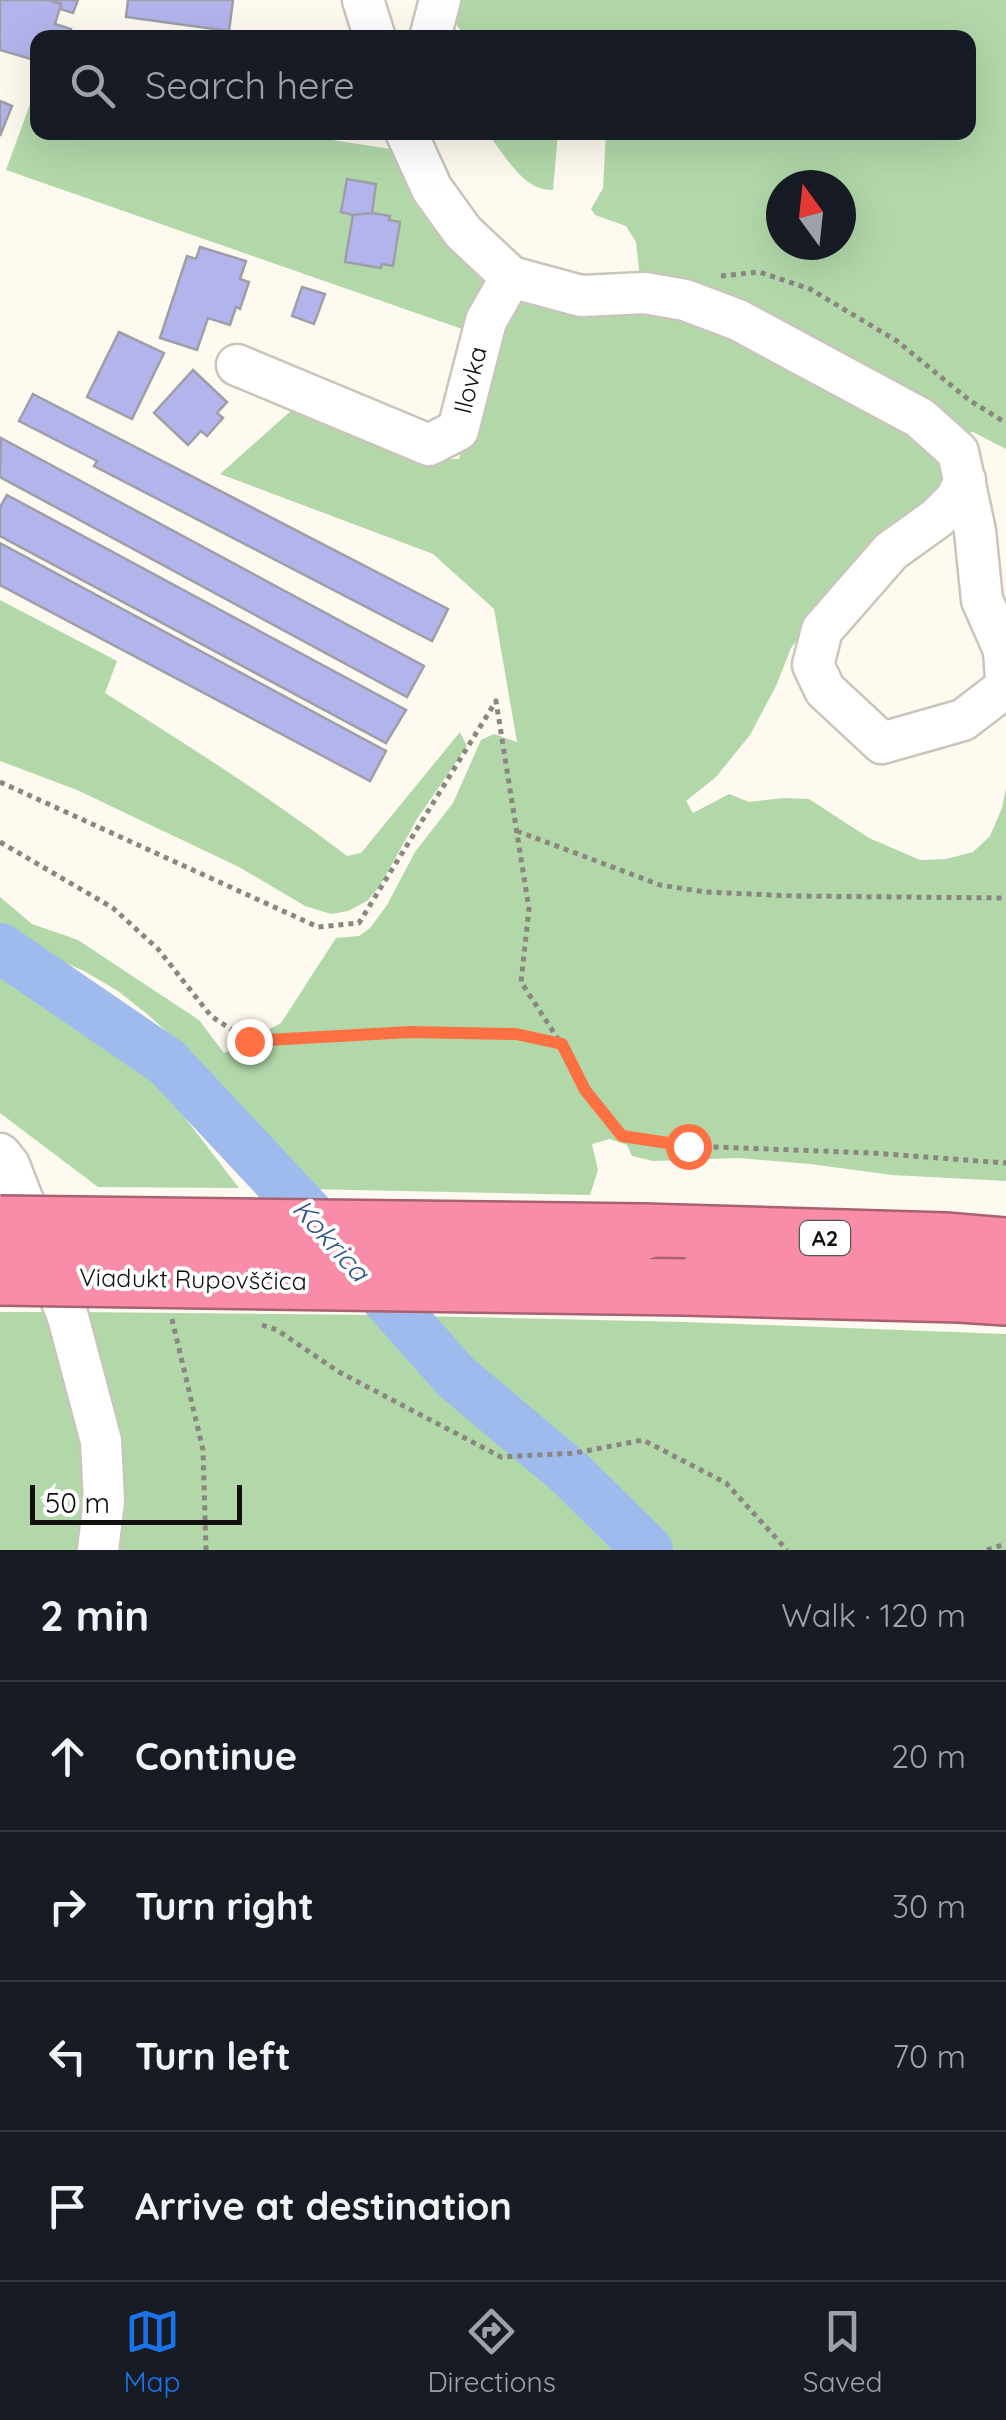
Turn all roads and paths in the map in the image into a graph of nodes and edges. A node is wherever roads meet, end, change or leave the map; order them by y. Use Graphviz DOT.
graph roads {
  1 [pos="362,0"];
  2 [pos="440,0"];
  3 [pos="372,30"];
  4 [pos="432,30"];
  5 [pos="410,140"];
  6 [pos="511,277"];
  7 [pos="716,277"];
  8 [pos="236,365"];
  9 [pos="1006,424"];
  10 [pos="965,480"];
  11 [pos="1006,679"];
  12 [pos="1006,688"];
  13 [pos="0,782"];
  14 [pos="517,832"];
  15 [pos="0,842"];
  16 [pos="1006,898"];
  17 [pos="562,1044"];
  18 [pos="0,1154"];
  19 [pos="1006,1163"];
  20 [pos="0,1224"];
  21 [pos="1006,1246"];
  22 [pos="0,1276"];
  23 [pos="1006,1297"];
  24 [pos="168,1306"];
  25 [pos="260,1324"];
  26 [pos="1006,1544"];
  27 [pos="98,1550"];
  28 [pos="206,1550"];
  29 [pos="788,1550"];
  30 [pos="987,1550"];
  1 -- 3 [label="street"];
  2 -- 4 [label="street"];
  5 -- 6 [label="street"];
  6 -- 8 [label="street, Ilovka"];
  6 -- 10 [label="street"];
  7 -- 9 [label="path"];
  10 -- 11 [label="street"];
  10 -- 12 [label="street"];
  13 -- 14 [label="path"];
  14 -- 16 [label="path"];
  14 -- 17 [label="path"];
  15 -- 17 [label="path"];
  17 -- 19 [label="path"];
  18 -- 27 [label="street"];
  20 -- 21 [label="highway, Viadukt Rupovščica / A2, bridge"];
  22 -- 23 [label="highway, Viadukt Rupovščica / A2, bridge"];
  24 -- 28 [label="path"];
  25 -- 29 [label="path"];
  26 -- 30 [label="path"];
}
